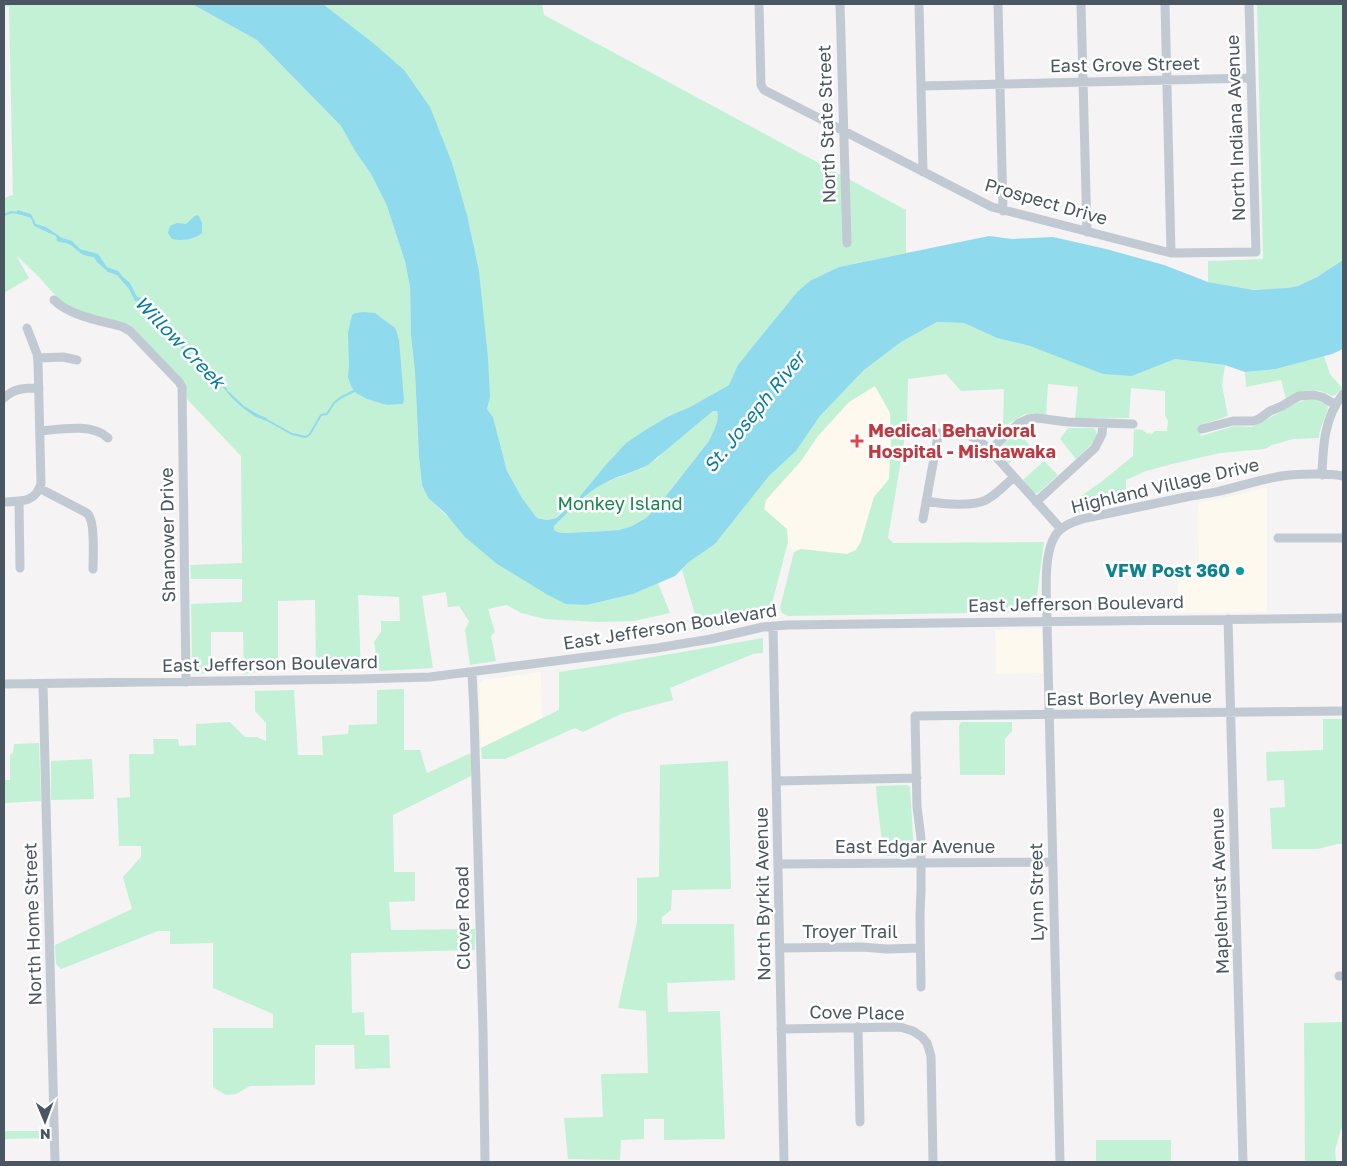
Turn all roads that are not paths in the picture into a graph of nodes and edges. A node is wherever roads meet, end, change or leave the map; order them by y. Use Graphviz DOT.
graph roads {
  1 [pos="760,4"];
  2 [pos="840,4"];
  3 [pos="919,4"];
  4 [pos="998,4"];
  5 [pos="1081,4"];
  6 [pos="1165,4"];
  7 [pos="1249,4"];
  8 [pos="1251,78"];
  9 [pos="1167,80"];
  10 [pos="1083,82"];
  11 [pos="1000,84"];
  12 [pos="921,86"];
  13 [pos="844,132"];
  14 [pos="923,172"];
  15 [pos="1003,211"];
  16 [pos="1087,232"];
  17 [pos="847,243"];
  18 [pos="1256,252"];
  19 [pos="1171,253"];
  20 [pos="54,300"];
  21 [pos="28,328"];
  22 [pos="38,358"];
  23 [pos="76,360"];
  24 [pos="39,388"];
  25 [pos="1343,394"];
  26 [pos="4,398"];
  27 [pos="1336,404"];
  28 [pos="1103,423"];
  29 [pos="1133,424"];
  30 [pos="1202,429"];
  31 [pos="40,431"];
  32 [pos="108,438"];
  33 [pos="990,450"];
  34 [pos="1322,475"];
  35 [pos="1343,476"];
  36 [pos="1014,477"];
  37 [pos="39,488"];
  38 [pos="19,501"];
  39 [pos="4,502"];
  40 [pos="926,502"];
  41 [pos="1036,502"];
  42 [pos="923,519"];
  43 [pos="1061,529"];
  44 [pos="1278,538"];
  45 [pos="1343,538"];
  46 [pos="20,568"];
  47 [pos="93,568"];
  48 [pos="1343,618"];
  49 [pos="1228,619"];
  50 [pos="1047,621"];
  51 [pos="773,626"];
  52 [pos="472,672"];
  53 [pos="186,682"];
  54 [pos="4,684"];
  55 [pos="42,684"];
  56 [pos="1343,712"];
  57 [pos="1231,713"];
  58 [pos="1050,715"];
  59 [pos="917,778"];
  60 [pos="777,781"];
  61 [pos="1052,862"];
  62 [pos="921,863"];
  63 [pos="778,864"];
  64 [pos="780,948"];
  65 [pos="920,948"];
  66 [pos="921,987"];
  67 [pos="858,1027"];
  68 [pos="781,1029"];
  69 [pos="860,1122"];
  70 [pos="55,1162"];
  71 [pos="485,1162"];
  72 [pos="784,1162"];
  73 [pos="933,1162"];
  74 [pos="1060,1162"];
  75 [pos="1243,1162"];
  1 -- 13 [label="street, Prospect Drive"];
  2 -- 13 [label="street, North State Street"];
  3 -- 12 [label="street"];
  4 -- 11 [label="street"];
  5 -- 10 [label="street"];
  6 -- 9 [label="street"];
  7 -- 8 [label="street, North Indiana Avenue"];
  8 -- 9 [label="street, East Grove Street"];
  8 -- 18 [label="street, North Indiana Avenue"];
  9 -- 10 [label="street, East Grove Street"];
  9 -- 19 [label="street"];
  10 -- 11 [label="street, East Grove Street"];
  10 -- 16 [label="street"];
  11 -- 12 [label="street, East Grove Street"];
  11 -- 15 [label="street"];
  12 -- 14 [label="street"];
  13 -- 14 [label="street, Prospect Drive"];
  13 -- 17 [label="street, North State Street"];
  14 -- 15 [label="street, Prospect Drive"];
  15 -- 16 [label="street, Prospect Drive"];
  16 -- 19 [label="street, Prospect Drive"];
  18 -- 19 [label="street, Prospect Drive"];
  20 -- 53 [label="street, Shanower Drive"];
  21 -- 22 [label="street"];
  22 -- 23 [label="street"];
  22 -- 24 [label="street"];
  24 -- 26 [label="street"];
  24 -- 31 [label="street"];
  25 -- 27 [label="street"];
  27 -- 30 [label="street"];
  27 -- 34 [label="street"];
  28 -- 29 [label="street"];
  28 -- 33 [label="street"];
  28 -- 41 [label="street"];
  31 -- 32 [label="street"];
  31 -- 37 [label="street"];
  33 -- 36 [label="street"];
  33 -- 40 [label="street"];
  34 -- 35 [label="street, Highland Village Drive"];
  34 -- 43 [label="street, Highland Village Drive"];
  36 -- 40 [label="street"];
  36 -- 41 [label="street"];
  37 -- 38 [label="street"];
  37 -- 47 [label="street"];
  38 -- 39 [label="street"];
  38 -- 46 [label="street"];
  40 -- 42 [label="street"];
  41 -- 43 [label="street"];
  43 -- 50 [label="street, Highland Village Drive"];
  44 -- 45 [label="street"];
  48 -- 49 [label="street, East Jefferson Boulevard"];
  49 -- 50 [label="street, East Jefferson Boulevard"];
  49 -- 57 [label="street, Maplehurst Avenue"];
  50 -- 51 [label="street, East Jefferson Boulevard"];
  50 -- 58 [label="street, Lynn Street"];
  51 -- 52 [label="street, East Jefferson Boulevard"];
  51 -- 60 [label="street, North Byrkit Avenue"];
  52 -- 53 [label="street, East Jefferson Boulevard"];
  52 -- 71 [label="street, Clover Road"];
  53 -- 55 [label="street, East Jefferson Boulevard"];
  54 -- 55 [label="street, East Jefferson Boulevard"];
  55 -- 70 [label="street, North Home Street"];
  56 -- 57 [label="street, East Borley Avenue"];
  57 -- 58 [label="street, East Borley Avenue"];
  57 -- 75 [label="street, Maplehurst Avenue"];
  58 -- 59 [label="street, East Borley Avenue"];
  58 -- 61 [label="street, Lynn Street"];
  59 -- 60 [label="street"];
  59 -- 62 [label="street"];
  60 -- 63 [label="street, North Byrkit Avenue"];
  61 -- 62 [label="street, East Edgar Avenue"];
  61 -- 74 [label="street, Lynn Street"];
  62 -- 63 [label="street, East Edgar Avenue"];
  62 -- 65 [label="street"];
  63 -- 64 [label="street, North Byrkit Avenue"];
  64 -- 65 [label="street, Troyer Trail"];
  64 -- 68 [label="street, North Byrkit Avenue"];
  65 -- 66 [label="street"];
  67 -- 68 [label="street, Cove Place"];
  67 -- 69 [label="street"];
  67 -- 73 [label="street, Cove Place"];
  68 -- 72 [label="street, North Byrkit Avenue"];
}
